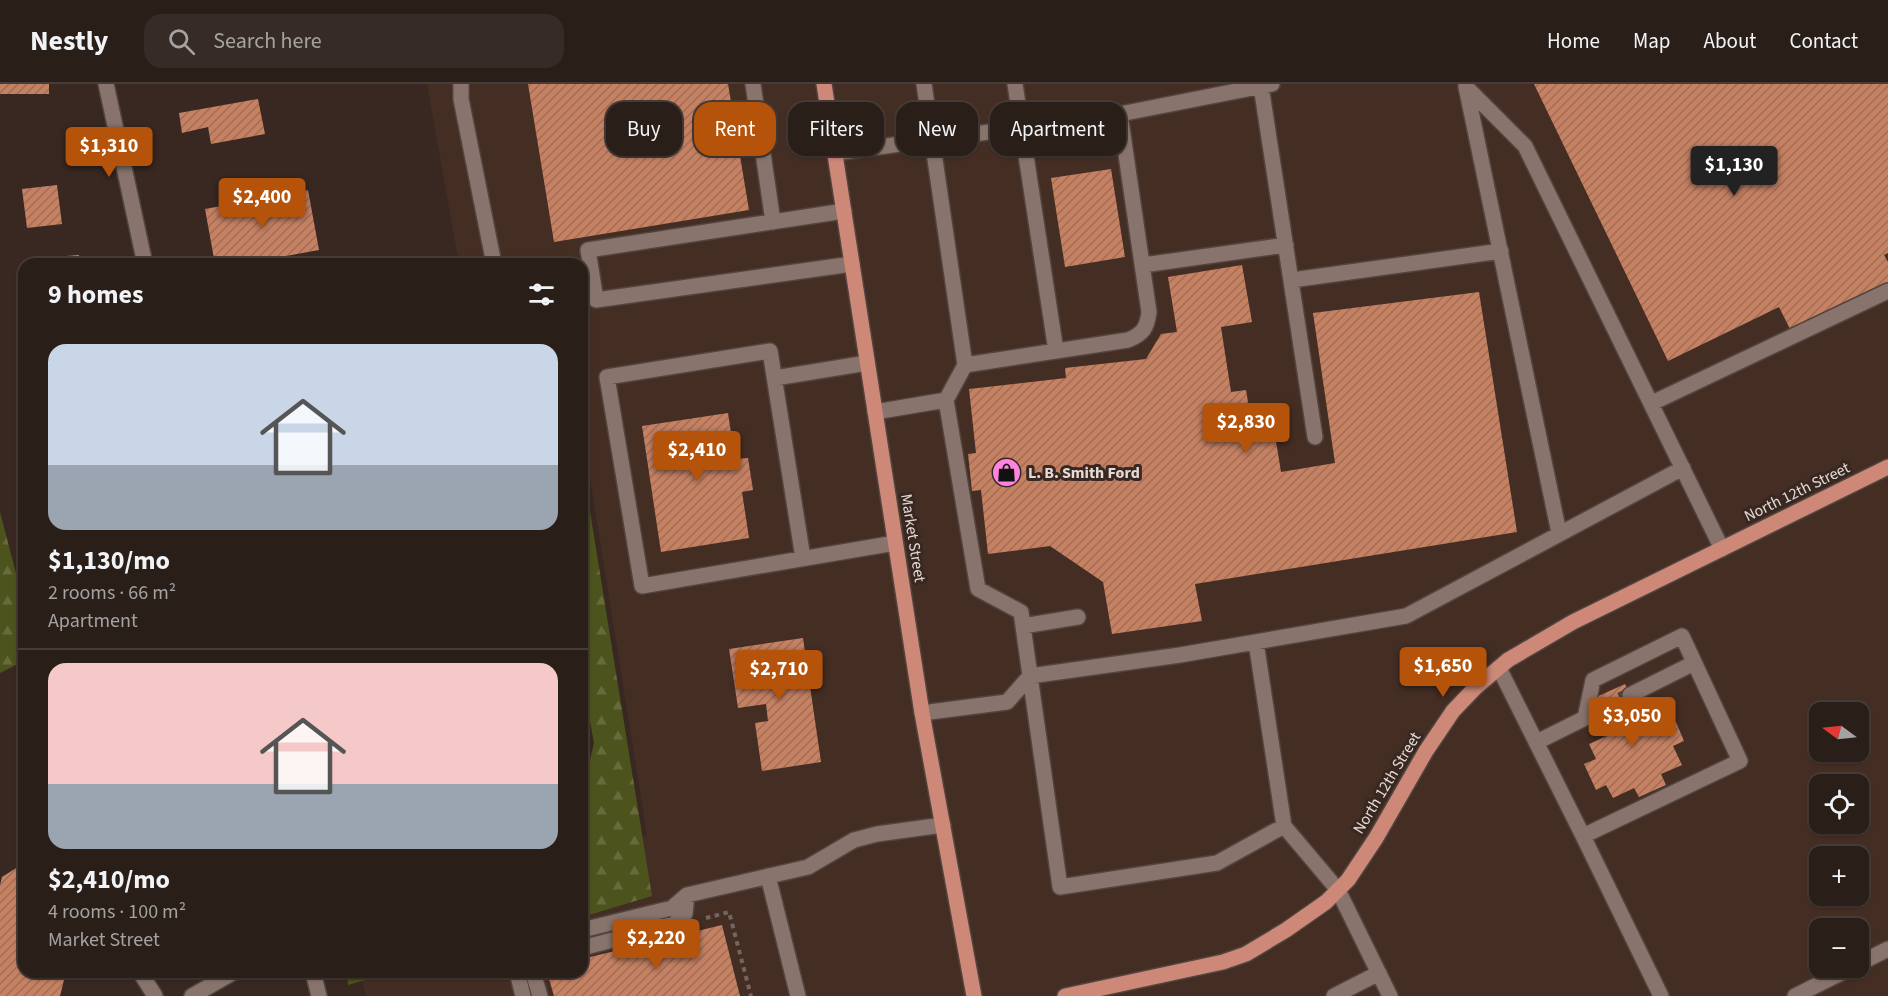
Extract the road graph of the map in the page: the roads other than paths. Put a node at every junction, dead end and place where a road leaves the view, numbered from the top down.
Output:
1 (106, 84) edge
2 (460, 84) edge
3 (753, 84) edge
4 (824, 84) edge
5 (924, 84) edge
6 (1015, 84) edge
7 (1266, 85) edge
8 (1466, 85) edge
9 (827, 102) edge
10 (927, 102) edge
11 (1018, 102) edge
12 (1126, 113) edge
13 (1126, 153) edge
14 (835, 156) edge
15 (934, 156) edge
16 (1026, 156) edge
17 (844, 211) junction
18 (773, 222) junction
19 (1286, 245) junction
20 (1500, 251) junction
21 (144, 258) edge
22 (493, 258) edge
23 (852, 264) junction
24 (1143, 265) junction
25 (1292, 280) junction
26 (1888, 291) edge
27 (589, 301) edge
28 (1056, 351) junction
29 (867, 363) junction
30 (965, 365) junction
31 (775, 378) junction
32 (946, 400) junction
33 (1652, 403) junction
34 (876, 412) junction
35 (1315, 437) dead end
36 (1888, 467) edge
37 (1683, 468) junction
38 (1559, 533) junction
39 (895, 543) junction
40 (1722, 549) junction
41 (803, 558) junction
42 (1078, 617) dead end
43 (1023, 626) junction
44 (1256, 642) junction
45 (1694, 663) junction
46 (1499, 668) junction
47 (1030, 676) junction
48 (1630, 695) tunnel mouth
49 (1600, 710) tunnel mouth
50 (922, 713) junction
51 (1585, 718) junction
52 (1537, 742) junction
53 (943, 825) junction
54 (1284, 826) junction
55 (1583, 836) junction
56 (768, 876) junction
57 (1338, 890) junction
58 (687, 895) junction
59 (588, 929) edge
60 (588, 946) edge
61 (1888, 949) edge
62 (1869, 958) edge
63 (1379, 973) junction
64 (144, 978) edge
65 (224, 978) edge
66 (314, 978) edge
67 (518, 978) edge
68 (535, 978) edge
69 (1831, 978) edge
70 (155, 996) edge
71 (192, 996) edge
72 (319, 996) edge
73 (523, 996) edge
74 (540, 996) edge
75 (798, 996) edge
76 (974, 996) edge
77 (1065, 996) edge
78 (1334, 996) edge
79 (1390, 996) edge
80 (1661, 996) edge
81 (1795, 996) edge

1 - 21 street
2 - 22 street
3 - 18 street
4 - 9 main road, Market Street
5 - 10 street
6 - 11 street
7 - 12 street
7 - 19 street
8 - 20 street
8 - 33 street
13 - 24 street
14 - 17 main road, Market Street
15 - 30 street
16 - 28 street
17 - 18 street
17 - 23 main road, Market Street
18 - 27 street
19 - 24 street
19 - 25 street
20 - 25 street
20 - 38 street
23 - 27 street
23 - 29 main road, Market Street
24 - 28 street
25 - 35 street
26 - 33 street
28 - 30 street
29 - 31 street
29 - 34 main road, Market Street
30 - 32 street
31 - 41 street
31 - 41 street
32 - 34 street
32 - 43 street
33 - 37 street
34 - 39 main road, Market Street
36 - 40 main road, North 12th Street
37 - 38 street
37 - 40 street
38 - 44 street
39 - 41 street
39 - 50 main road, Market Street
40 - 46 main road, North 12th Street
42 - 43 street
43 - 47 street
44 - 47 street
44 - 54 street
45 - 48 street
45 - 51 street
45 - 55 street
46 - 52 street
46 - 57 main road, North 12th Street
47 - 50 street
47 - 54 street
49 - 51 street
50 - 53 main road, Market Street
51 - 52 street
52 - 55 street
53 - 56 street
53 - 76 main road, Market Street
54 - 57 street
55 - 80 street
56 - 58 street
56 - 75 street
57 - 63 street
57 - 77 main road, North 12th Street
58 - 59 street
58 - 60 street
61 - 62 street
63 - 78 street
63 - 79 street
64 - 70 street
65 - 71 street
66 - 72 street
67 - 73 street
68 - 74 street
69 - 81 street

